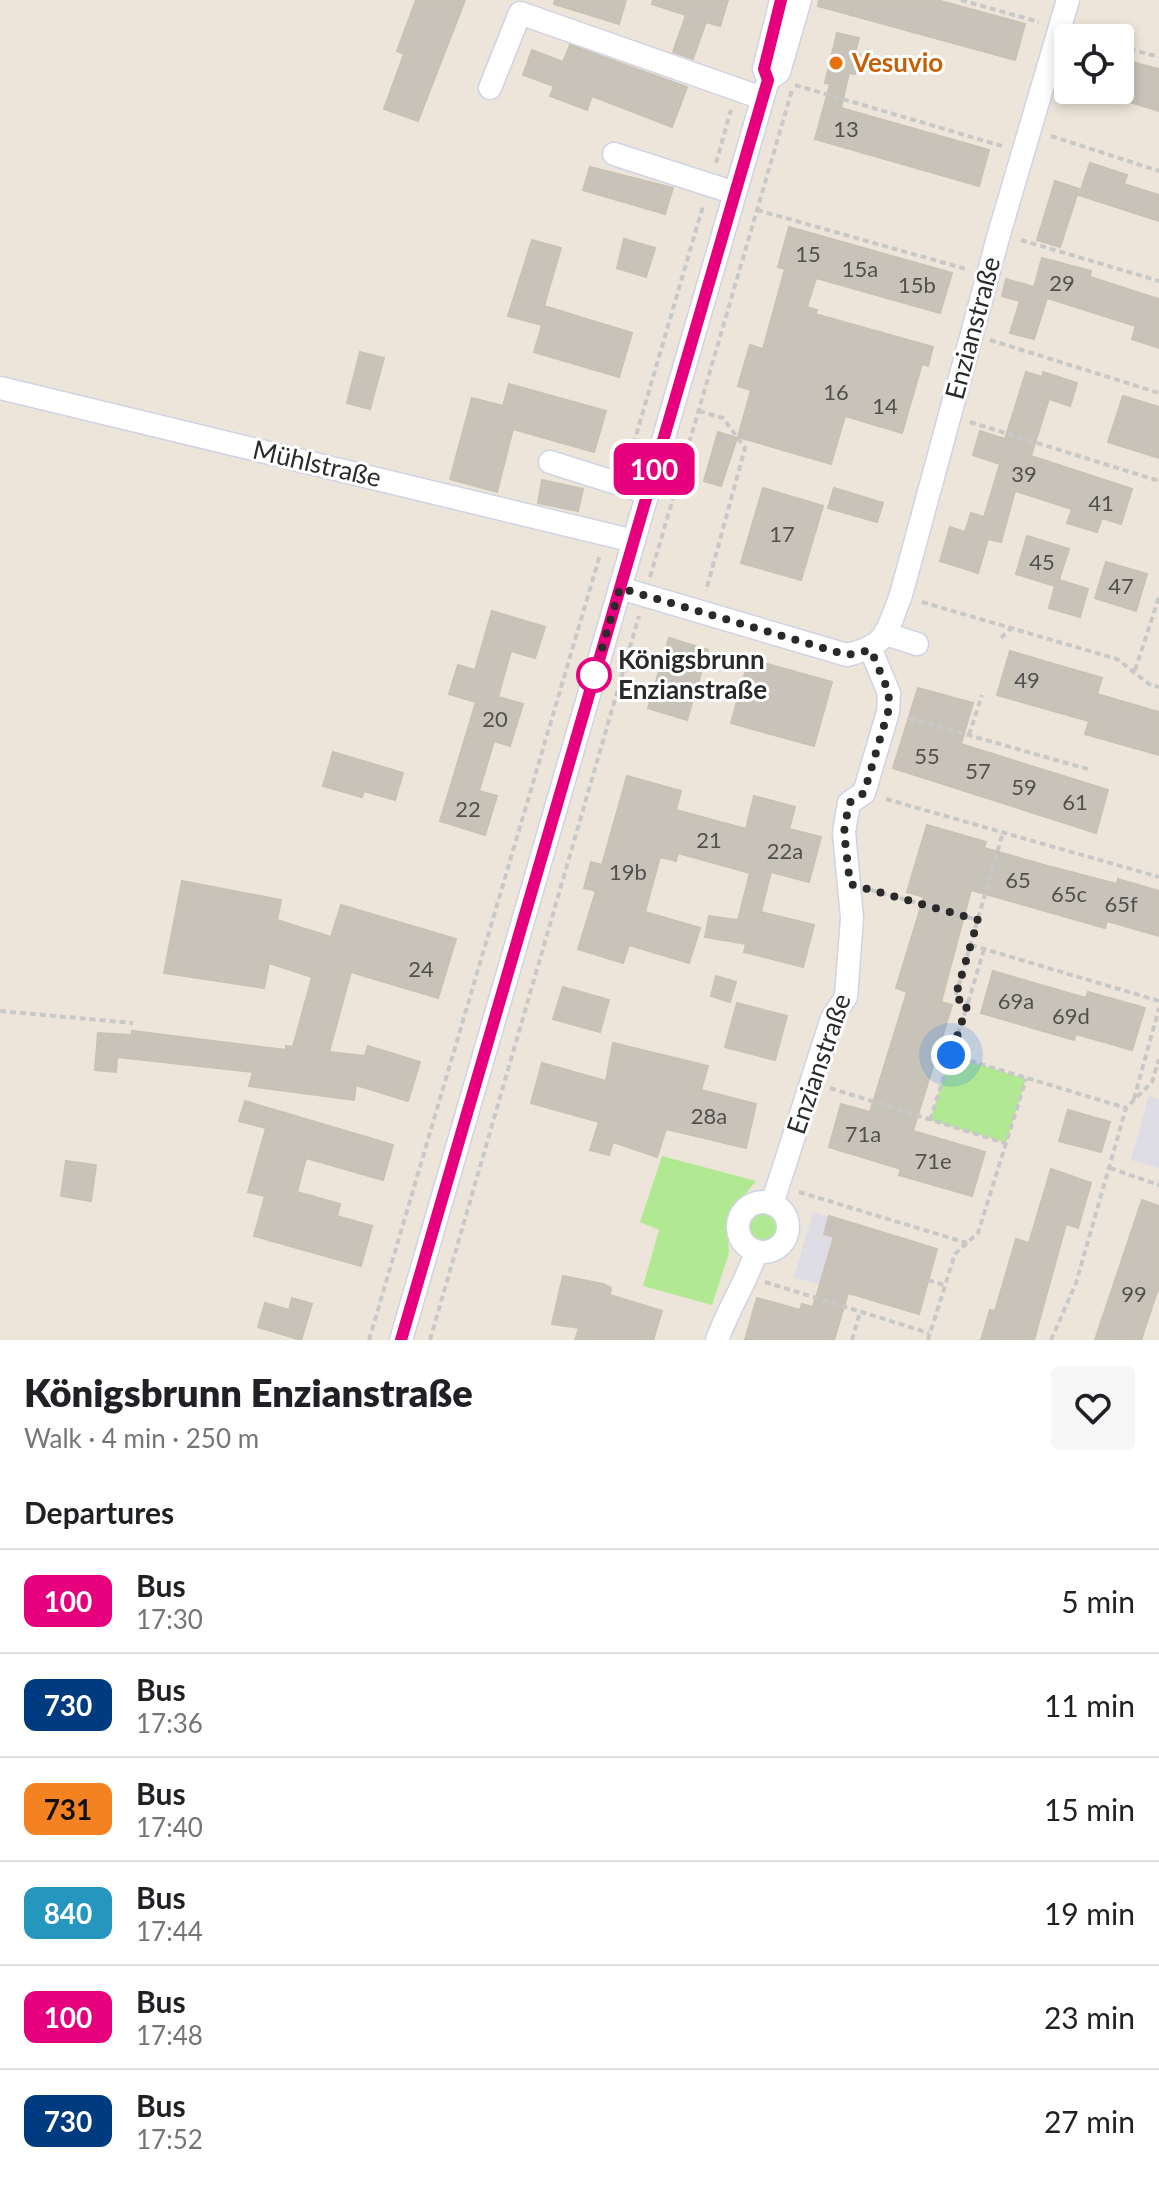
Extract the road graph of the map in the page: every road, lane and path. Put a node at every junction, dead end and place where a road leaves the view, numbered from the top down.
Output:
1 (781, 0) edge
2 (800, 0) edge
3 (961, 0) edge
4 (1068, 0) edge
5 (1061, 24) edge
6 (1054, 26) edge
7 (1054, 48) edge
8 (1134, 50) edge
9 (1159, 57) edge
10 (797, 71) dead end
11 (793, 85) junction
12 (490, 88) dead end
13 (737, 89) junction
14 (765, 89) junction
15 (1030, 129) junction
16 (1023, 153) junction
17 (614, 154) dead end
18 (1159, 171) edge
19 (709, 185) junction
20 (735, 193) junction
21 (757, 210) junction
22 (999, 234) junction
23 (988, 275) junction
24 (1159, 281) edge
25 (973, 334) junction
26 (0, 388) edge
27 (1159, 393) edge
28 (699, 411) junction
29 (949, 416) junction
30 (550, 462) dead end
31 (1159, 481) edge
32 (621, 485) junction
33 (648, 493) junction
34 (606, 533) junction
35 (634, 541) junction
36 (620, 588) junction
37 (644, 595) junction
38 (901, 595) junction
39 (1159, 597) edge
40 (700, 613) junction
41 (1012, 628) junction
42 (1001, 638) dead end
43 (878, 642) junction
44 (917, 644) dead end
45 (1135, 670) junction
46 (1159, 687) edge
47 (982, 695) dead end
48 (888, 712) junction
49 (969, 735) junction
50 (1091, 770) dead end
51 (864, 793) junction
52 (1003, 832) junction
53 (1159, 877) edge
54 (850, 884) junction
55 (978, 920) junction
56 (971, 945) junction
57 (984, 949) junction
58 (1159, 1001) edge
59 (968, 1003) junction
60 (1159, 1008) edge
61 (0, 1011) edge
62 (133, 1023) dead end
63 (951, 1055) junction
64 (1159, 1059) edge
65 (1026, 1079) junction
66 (813, 1082) junction
67 (1152, 1082) junction
68 (1159, 1084) edge
69 (1133, 1102) junction
70 (1126, 1108) junction
71 (930, 1120) junction
72 (1006, 1143) junction
73 (1110, 1168) junction
74 (1159, 1185) edge
75 (775, 1195) junction
76 (967, 1243) junction
77 (756, 1252) junction
78 (748, 1277) junction
79 (928, 1280) dead end
80 (944, 1285) junction
81 (860, 1312) junction
82 (930, 1333) junction
83 (369, 1340) edge
84 (401, 1340) edge
85 (430, 1340) edge
86 (717, 1340) edge
87 (852, 1340) edge
88 (928, 1340) edge
89 (1051, 1340) edge

1 - 14 street
2 - 14 street
3 - 6 path
4 - 5 street, Enzianstraße
7 - 15 street, Enzianstraße
8 - 9 path
10 - 11 path
11 - 16 path
11 - 21 path
12 - 13 street
13 - 14 street
13 - 19 path
14 - 20 street
15 - 16 street, Enzianstraße
15 - 18 path
16 - 22 street, Enzianstraße
17 - 19 street
19 - 20 street
19 - 32 path
20 - 33 street
21 - 23 path
21 - 28 path
22 - 23 street, Enzianstraße
22 - 24 path
23 - 25 street, Enzianstraße
25 - 27 path
25 - 29 street, Enzianstraße
26 - 34 street, Mühlstraße
28 - 37 path
28 - 40 path
29 - 31 path
29 - 38 street, Enzianstraße
30 - 32 street
32 - 33 street
33 - 35 street
34 - 35 street, Mühlstraße
34 - 83 path
35 - 36 street
36 - 37 street
36 - 84 street
37 - 40 street
37 - 85 path
38 - 41 path
38 - 43 street, Enzianstraße
39 - 45 path
40 - 43 street
41 - 42 path
41 - 45 path
43 - 44 street
43 - 48 street, Enzianstraße
45 - 46 path
47 - 49 path
48 - 49 path
48 - 51 street, Enzianstraße
49 - 50 path
51 - 52 path
51 - 54 street, Enzianstraße
52 - 53 path
52 - 55 path
54 - 55 path
54 - 66 street, Enzianstraße
55 - 56 path
56 - 57 path
56 - 59 path
57 - 58 path
57 - 59 path
59 - 63 path
60 - 69 path
61 - 62 path
63 - 65 path
63 - 71 path
64 - 67 path
65 - 70 path
65 - 72 path
66 - 71 path
66 - 75 street, Enzianstraße
67 - 68 path
67 - 69 path
69 - 70 path
70 - 73 path
71 - 72 path
72 - 76 path
73 - 74 path
73 - 89 path
75 - 76 path
75 - 77 street
75 - 77 street
76 - 80 path
77 - 78 street
78 - 81 path
78 - 86 street
79 - 80 path
80 - 82 path
81 - 82 path
81 - 87 path
82 - 88 path

